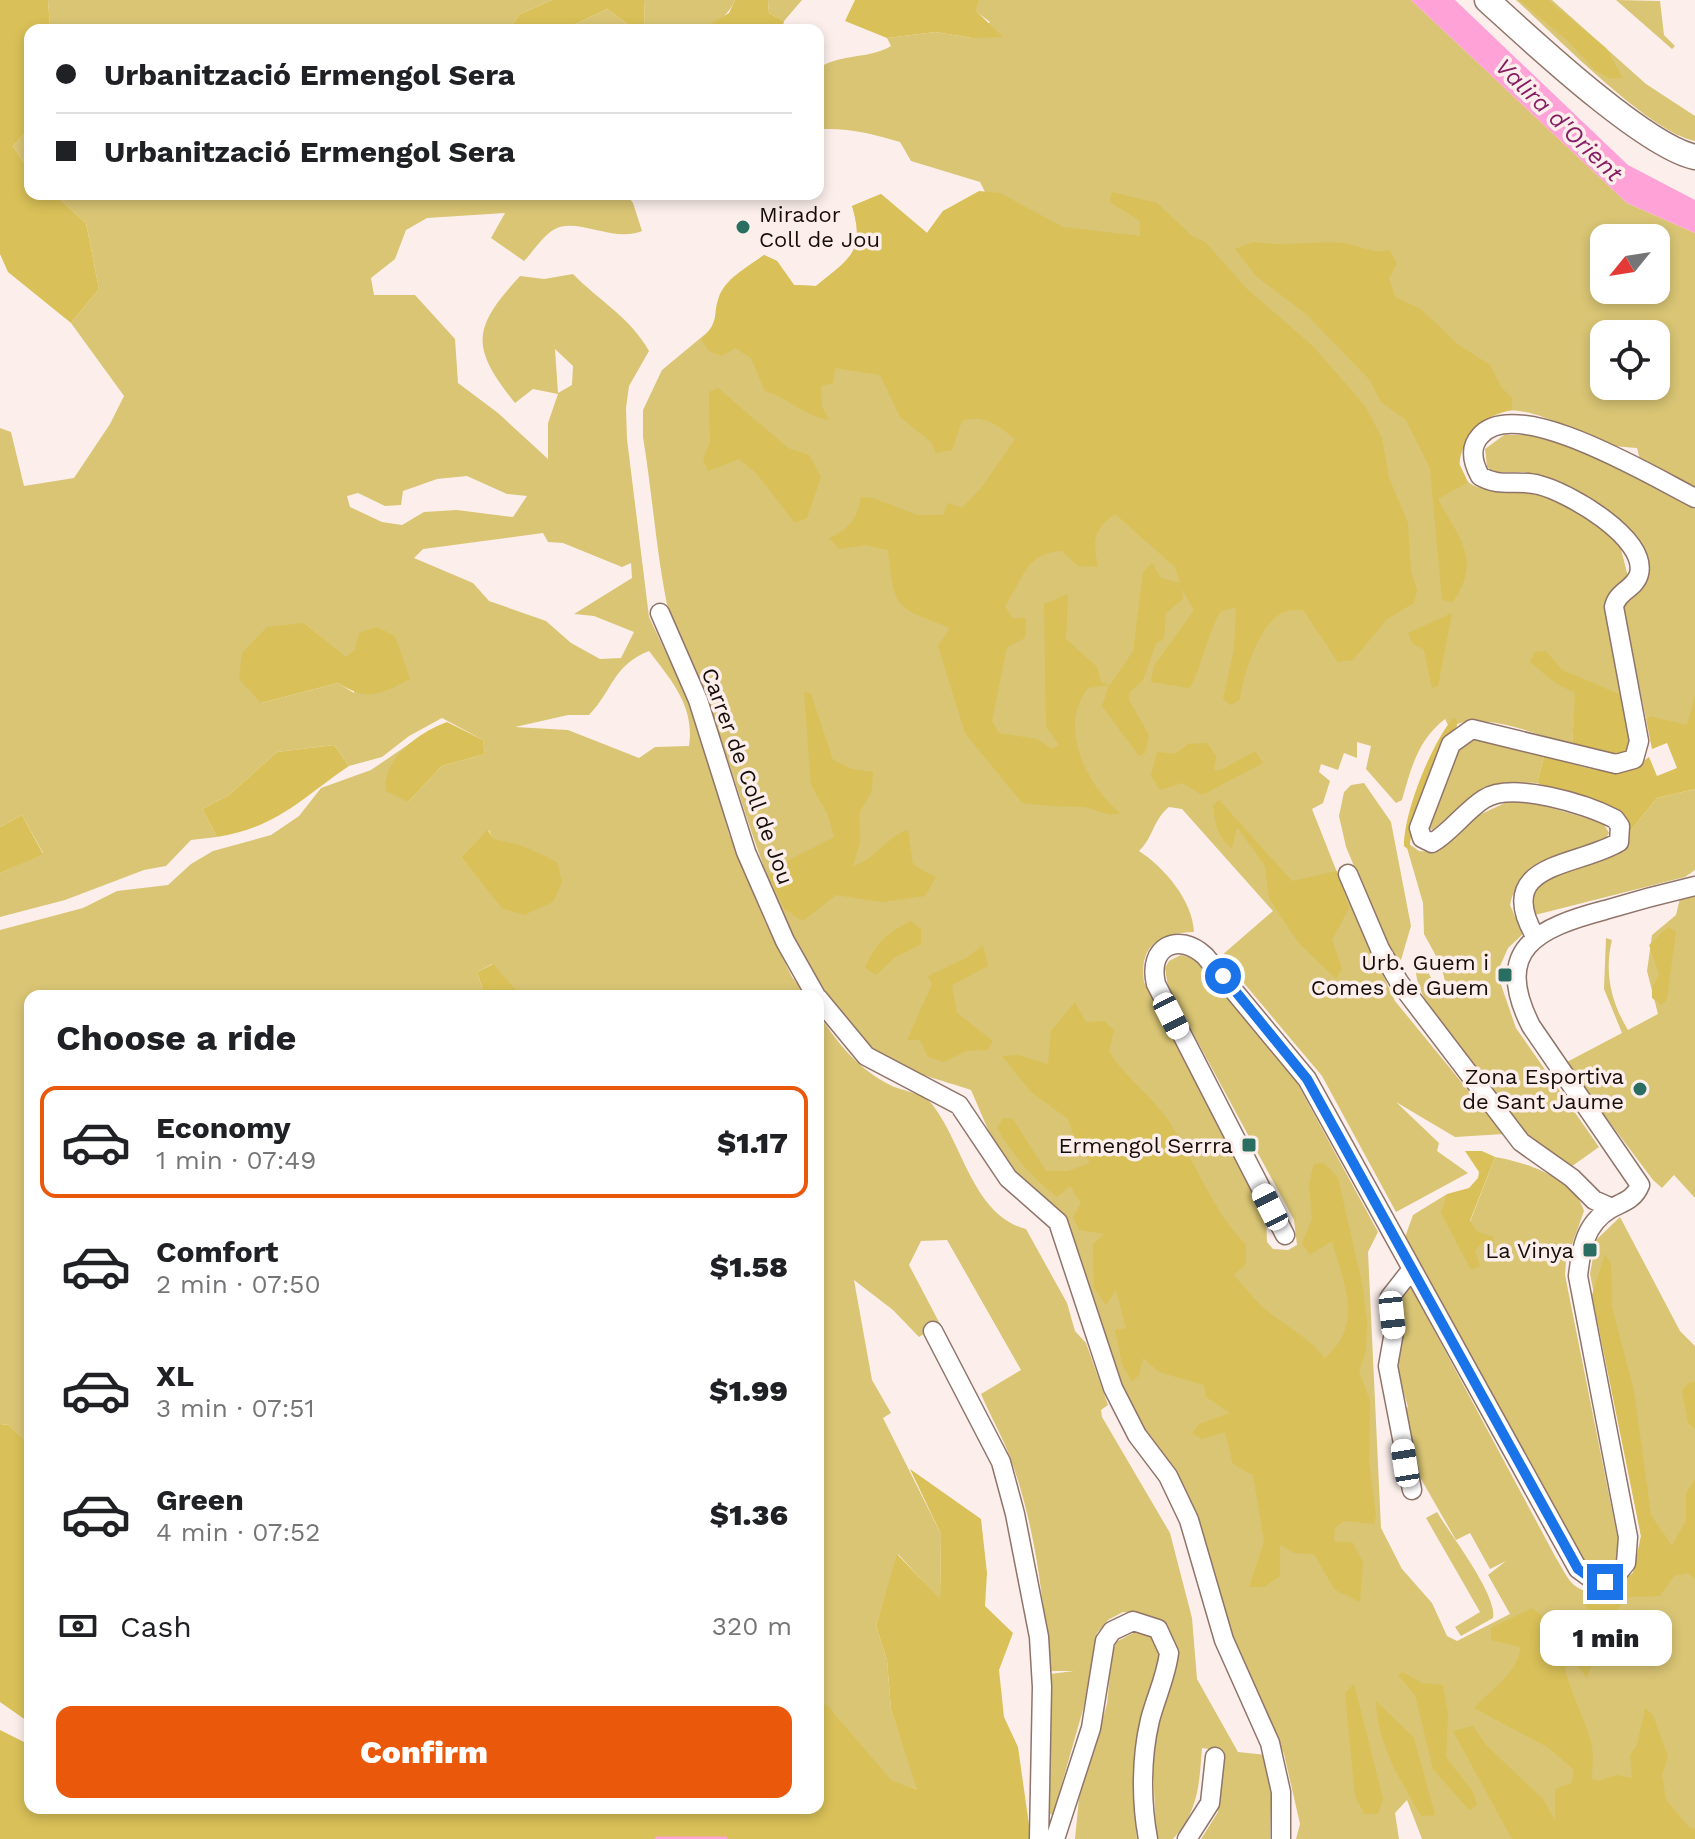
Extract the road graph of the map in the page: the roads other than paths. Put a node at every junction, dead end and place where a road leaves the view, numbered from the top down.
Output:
1 (1487, 0) edge
2 (1695, 157) edge
3 (1695, 498) edge
4 (660, 613) dead end
5 (1348, 874) dead end
6 (1695, 886) edge
7 (1535, 936) junction
8 (813, 990) edge
9 (824, 1006) edge
10 (1612, 1208) junction
11 (1285, 1235) dead end
12 (1412, 1269) junction
13 (933, 1331) dead end
14 (1412, 1490) dead end
15 (1215, 1757) dead end
16 (1058, 1835) edge
17 (1039, 1839) edge
18 (1148, 1839) edge
19 (1187, 1839) edge
20 (1281, 1839) edge

1 - 2 main road
3 - 7 street
4 - 8 street, Carrer de Coll de Jou
5 - 10 street
6 - 7 street
7 - 10 street
9 - 20 street, Carrer de Coll de Jou
10 - 12 street
11 - 12 street
12 - 14 street
13 - 17 street
15 - 19 street
16 - 18 street

